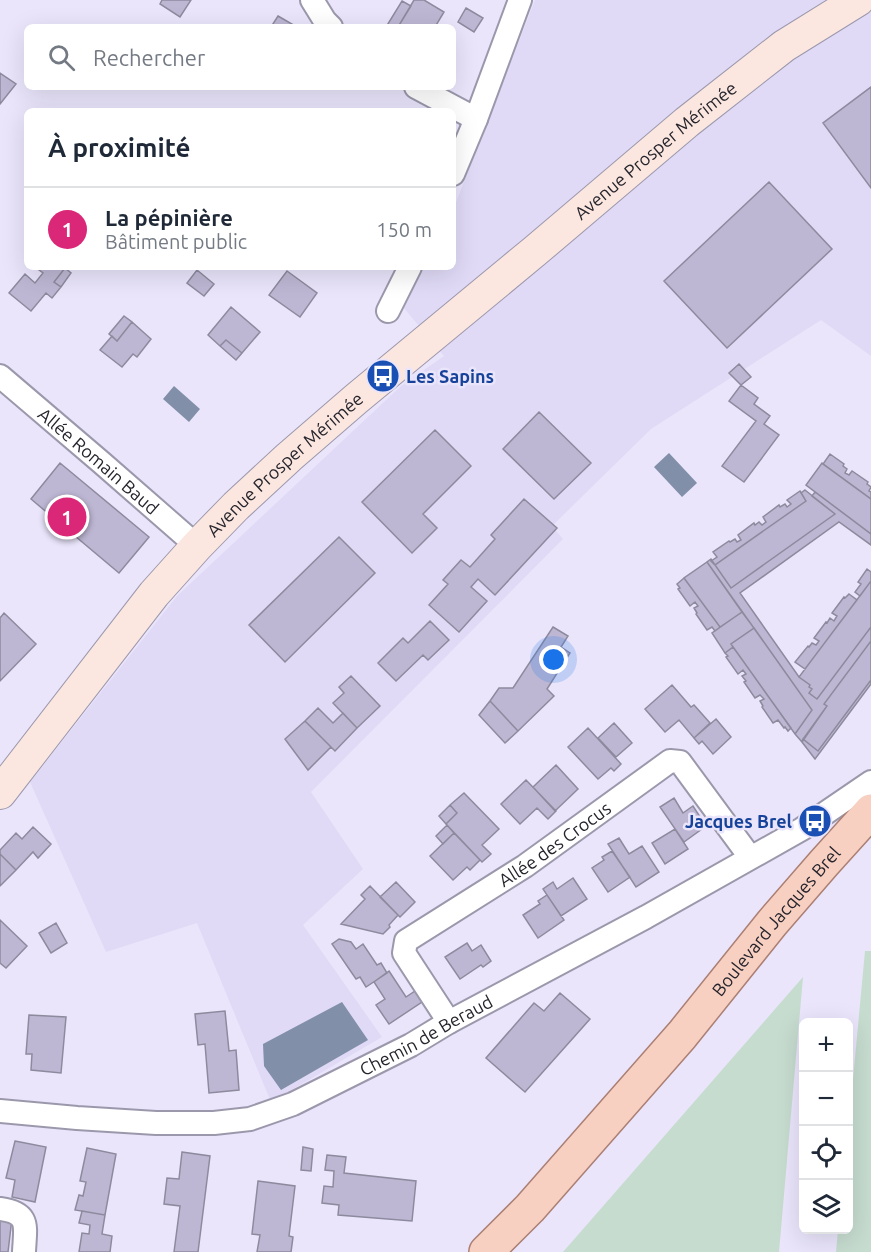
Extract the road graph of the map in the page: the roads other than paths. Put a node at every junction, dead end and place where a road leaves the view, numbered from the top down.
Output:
1 (312, 0) edge
2 (520, 0) edge
3 (836, 0) edge
4 (858, 0) edge
5 (328, 24) edge
6 (784, 46) junction
7 (422, 90) edge
8 (455, 108) edge
9 (456, 108) edge
10 (476, 119) junction
11 (456, 167) edge
12 (408, 270) edge
13 (388, 311) dead end
14 (0, 376) edge
15 (197, 546) junction
16 (871, 782) edge
17 (0, 793) edge
18 (871, 811) edge
19 (815, 821) junction
20 (871, 834) edge
21 (750, 857) junction
22 (824, 863) junction
23 (449, 1022) junction
24 (682, 1035) junction
25 (0, 1111) edge
26 (530, 1208) junction
27 (0, 1209) edge
28 (24, 1252) edge
29 (486, 1252) edge
30 (496, 1252) edge

1 - 5 street
2 - 10 street
3 - 6 main road, Avenue Prosper Mérimée
4 - 6 main road, Avenue Prosper Mérimée
6 - 15 main road, Avenue Prosper Mérimée
7 - 8 street
9 - 10 street
10 - 11 street
12 - 13 street
14 - 15 street, Allée Romain Baud
15 - 17 main road, Avenue Prosper Mérimée
16 - 19 street, Chemin de Beraud
18 - 22 main road, Boulevard Jacques Brel
19 - 21 street, Chemin de Beraud
19 - 22 street
20 - 24 main road, Boulevard Jacques Brel
21 - 23 street, Chemin de Beraud
21 - 23 street, Allée des Crocus
22 - 24 main road, Boulevard Jacques Brel
23 - 25 street, Chemin de Beraud
24 - 26 main road, Boulevard Jacques Brel
26 - 29 main road, Boulevard Jacques Brel
26 - 30 main road, Boulevard Jacques Brel
27 - 28 street

